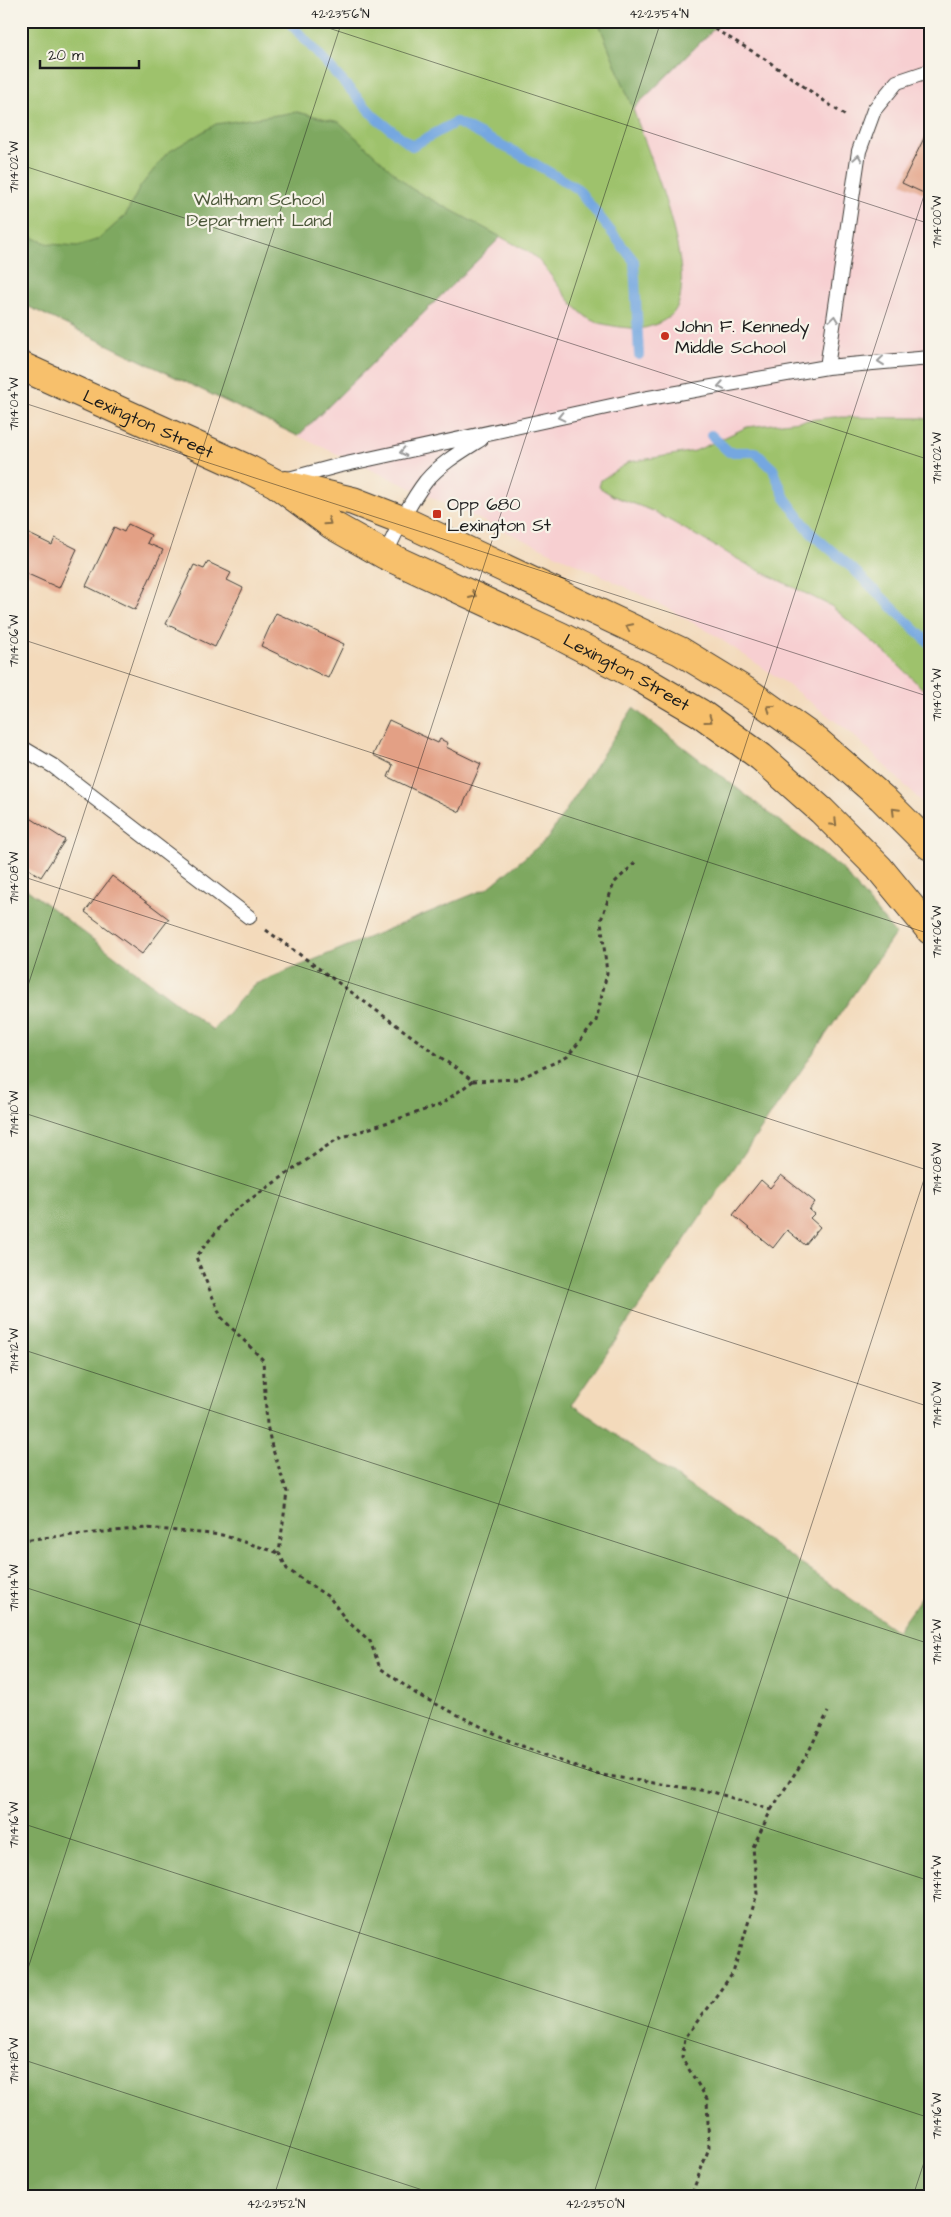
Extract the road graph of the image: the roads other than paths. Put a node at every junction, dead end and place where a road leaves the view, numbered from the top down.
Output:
1 (930, 71) edge
2 (930, 358) edge
3 (21, 366) edge
4 (827, 367) junction
5 (490, 433) junction
6 (275, 482) junction
7 (402, 520) junction
8 (385, 555) junction
9 (21, 747) edge
10 (930, 846) edge
11 (249, 917) road end
12 (930, 930) edge

4 -> 1 lane
2 -> 4 lane
3 - 6 main road, Lexington Street
4 -> 5 lane
5 -> 6 lane
5 - 7 lane
6 - 7 main road, Lexington Street
6 -> 8 main road, Lexington Street
7 - 8 lane
10 -> 7 main road, Lexington Street
8 -> 12 main road, Lexington Street
9 - 11 lane

